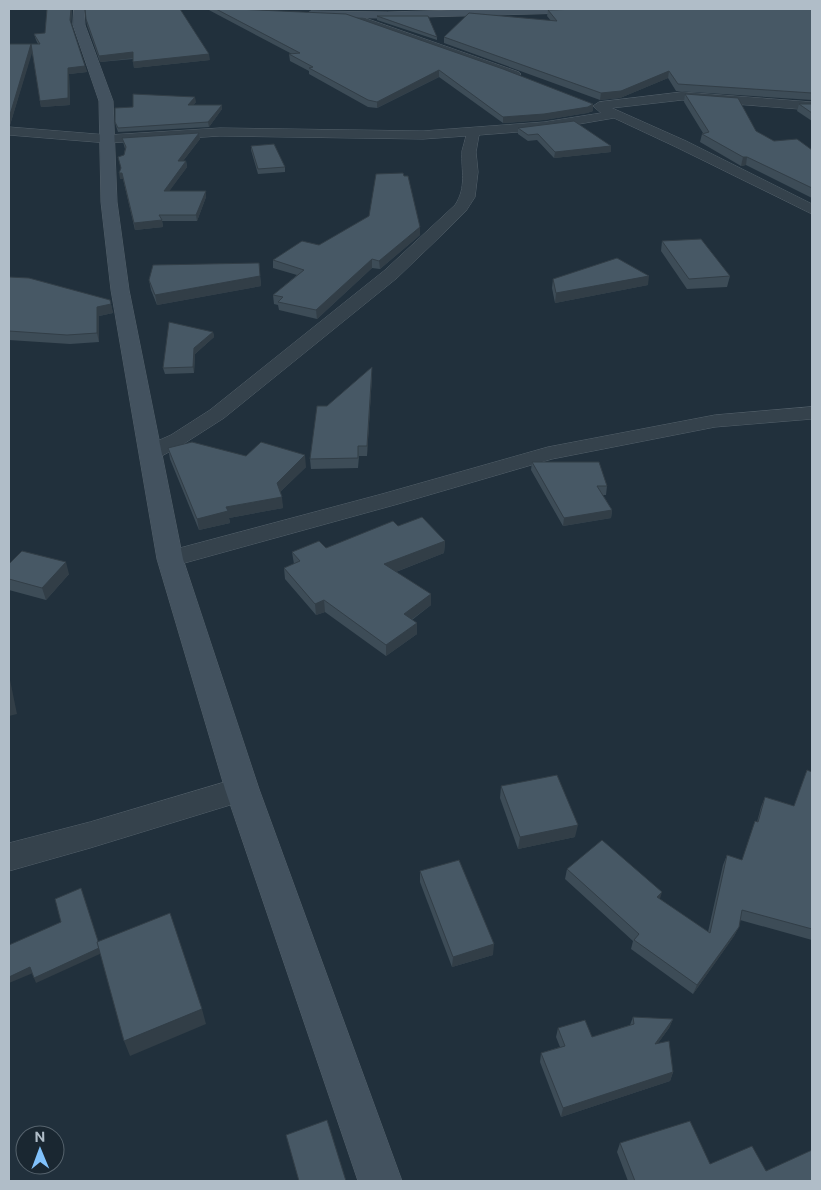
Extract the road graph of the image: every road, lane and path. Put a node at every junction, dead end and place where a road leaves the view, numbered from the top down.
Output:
1 (80, 9) edge
2 (602, 9) edge
3 (297, 14) edge
4 (348, 15) junction
5 (529, 79) edge
6 (812, 106) edge
7 (617, 114) junction
8 (9, 130) edge
9 (473, 133) junction
10 (108, 139) junction
11 (812, 210) edge
12 (812, 413) edge
13 (152, 452) junction
14 (170, 559) junction
15 (242, 789) junction
16 (9, 857) edge
17 (380, 1181) edge

1 - 10 main road
2 - 4 main road
3 - 4 main road
4 - 5 street
6 - 7 street
7 - 9 street
7 - 11 street
8 - 10 street
9 - 10 street
9 - 13 street
10 - 13 main road
12 - 14 street
13 - 14 main road
14 - 15 main road
15 - 16 street
15 - 17 main road

